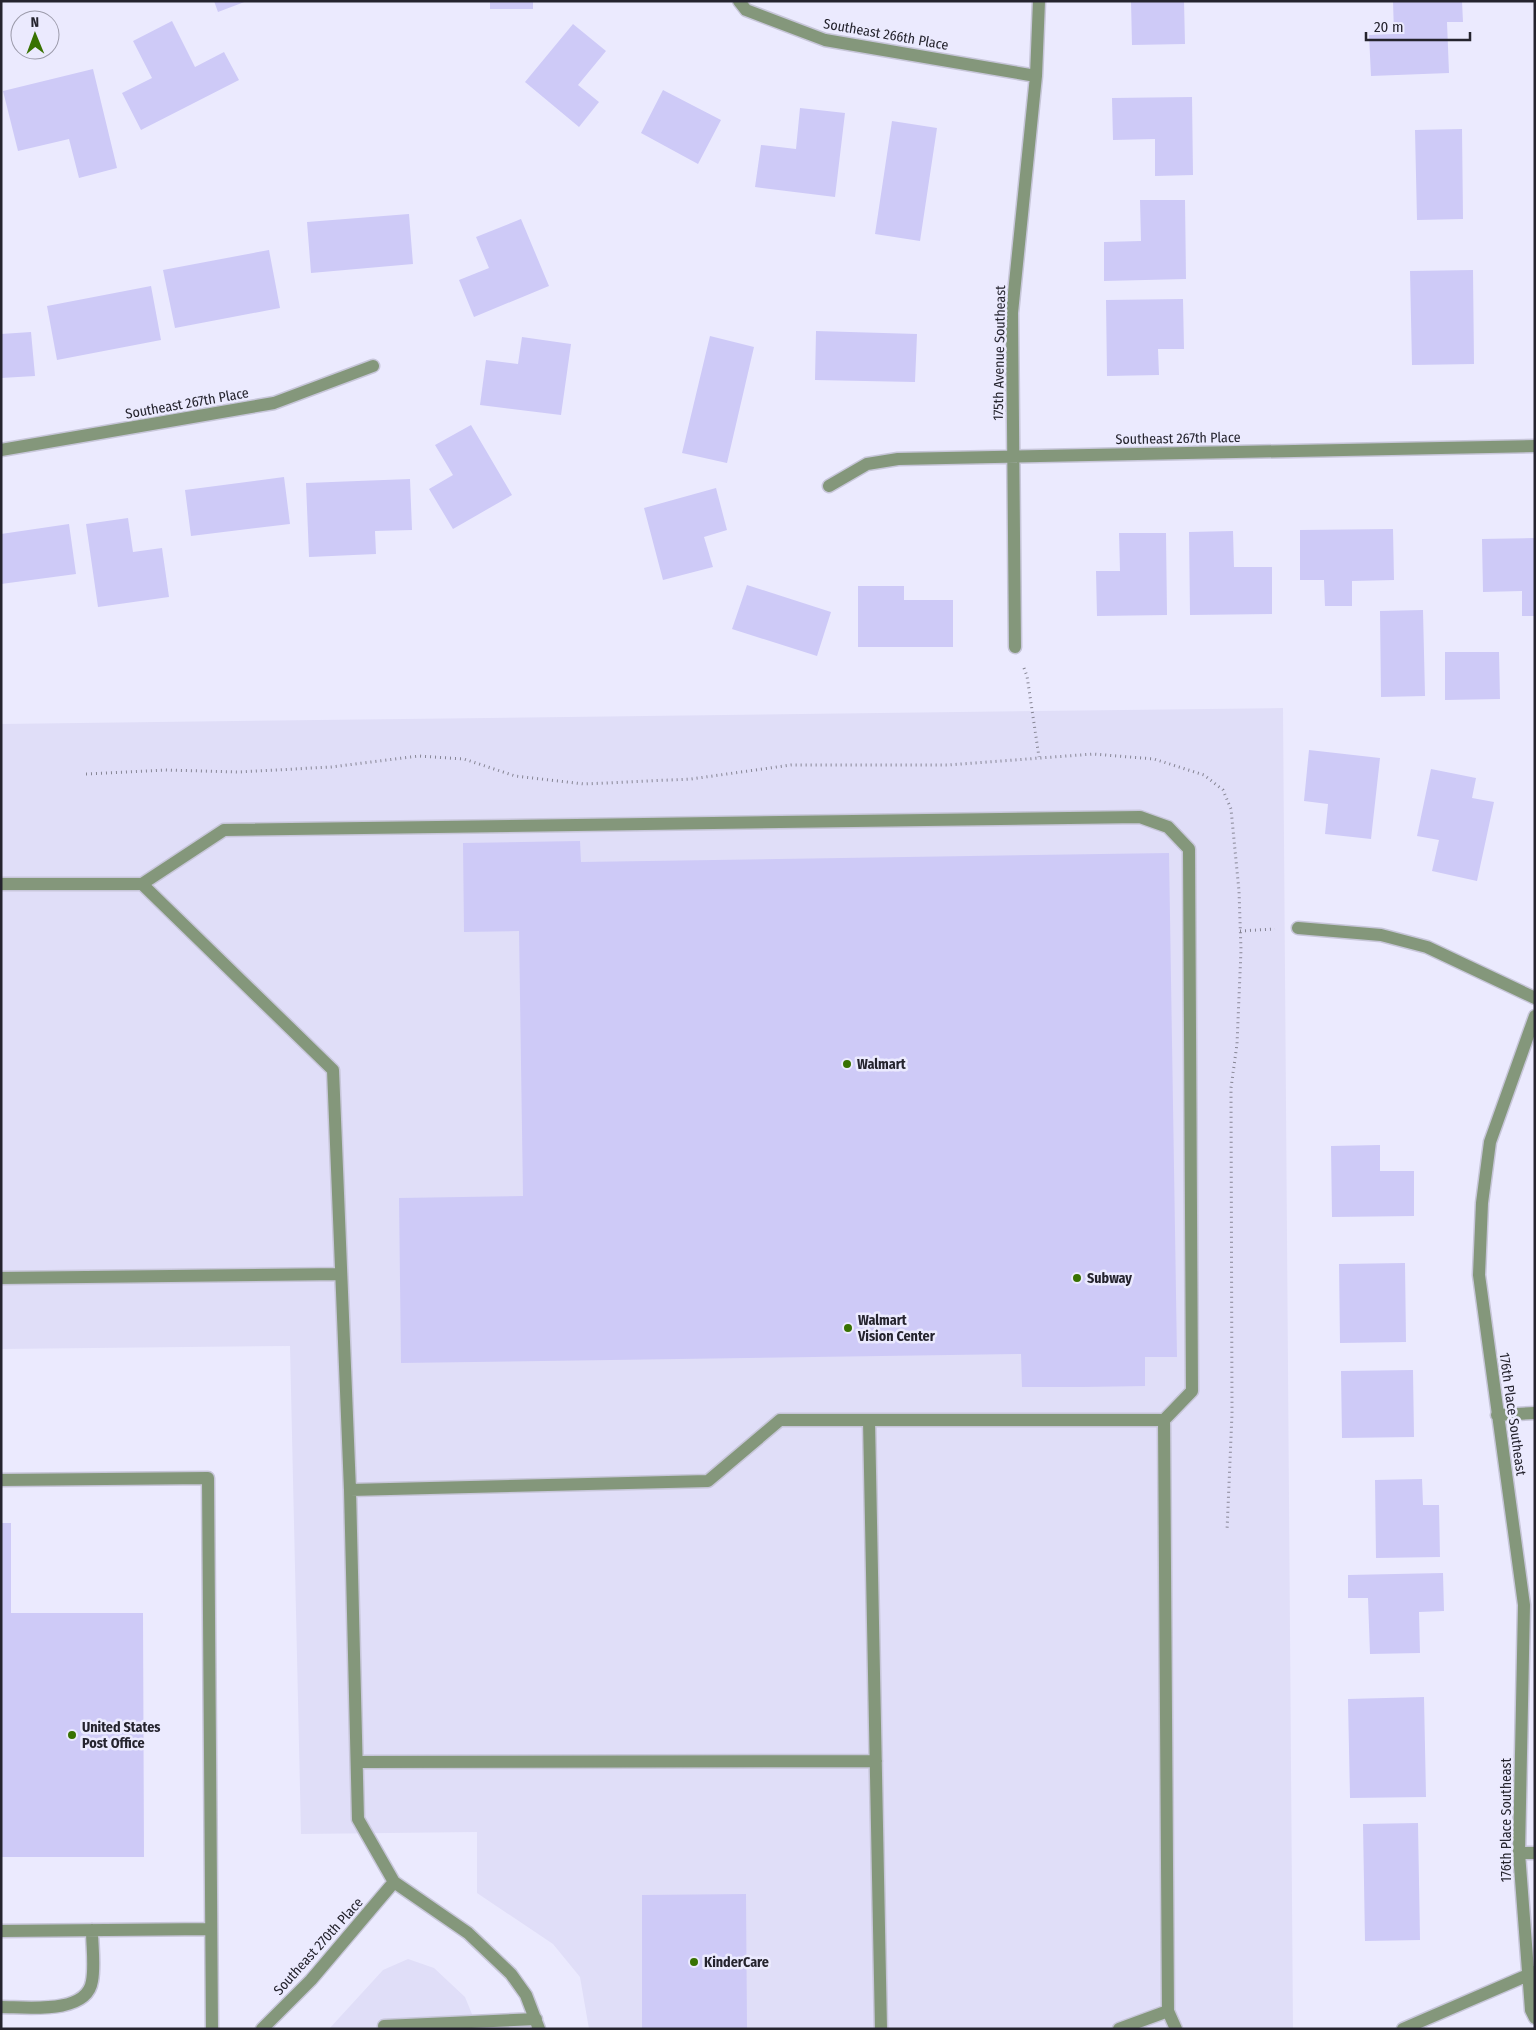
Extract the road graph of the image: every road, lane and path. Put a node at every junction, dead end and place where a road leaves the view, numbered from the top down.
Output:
1 (738, 1) edge
2 (1039, 1) edge
3 (1036, 76) junction
4 (374, 366) dead end
5 (1535, 446) edge
6 (1, 450) edge
7 (1012, 456) junction
8 (829, 486) dead end
9 (1015, 647) joint
10 (86, 774) dead end
11 (1, 884) edge
12 (142, 884) junction
13 (1298, 928) joint
14 (1240, 931) dead end
15 (1535, 998) edge
16 (1535, 1016) edge
17 (341, 1274) junction
18 (1, 1278) edge
19 (1535, 1413) edge
20 (1498, 1415) junction
21 (869, 1420) junction
22 (1164, 1420) junction
23 (1, 1480) edge
24 (350, 1490) junction
25 (876, 1761) junction
26 (357, 1762) junction
27 (1535, 1852) edge
28 (1519, 1853) junction
29 (394, 1882) junction
30 (211, 1929) junction
31 (1, 1930) edge
32 (92, 1930) junction
33 (1532, 1973) edge
34 (1, 2007) edge
35 (1168, 2011) junction
36 (1535, 2018) edge
37 (537, 2024) edge
38 (384, 2026) dead end
39 (212, 2029) edge
40 (262, 2029) edge
41 (881, 2029) edge
42 (1119, 2029) edge
43 (1176, 2029) edge
44 (1402, 2029) edge

1 - 3 street, Southeast 266th Place
2 - 3 street, 175th Avenue Southeast
3 - 7 street, 175th Avenue Southeast
4 - 6 street, Southeast 267th Place
5 - 7 street, Southeast 267th Place
7 - 8 street, Southeast 267th Place
7 - 9 street, 175th Avenue Southeast
9 - 10 path
11 - 12 street
12 - 17 street
12 - 22 street
13 - 14 path
13 - 15 street
16 - 20 street, 176th Place Southeast
17 - 18 street
17 - 24 street
19 - 20 street
20 - 28 street, 176th Place Southeast
21 - 22 street
21 - 24 street
21 - 25 street
22 - 35 street
23 - 30 street
24 - 26 street
25 - 26 street
25 - 41 street
26 - 29 street
27 - 28 street
28 - 33 street, 176th Place Southeast
29 - 37 street
29 - 40 street, Southeast 270th Place
30 - 32 street
30 - 39 street
31 - 32 street
32 - 34 street
33 - 36 street, 176th Place Southeast
33 - 44 street
35 - 42 street
35 - 43 street
37 - 38 street

